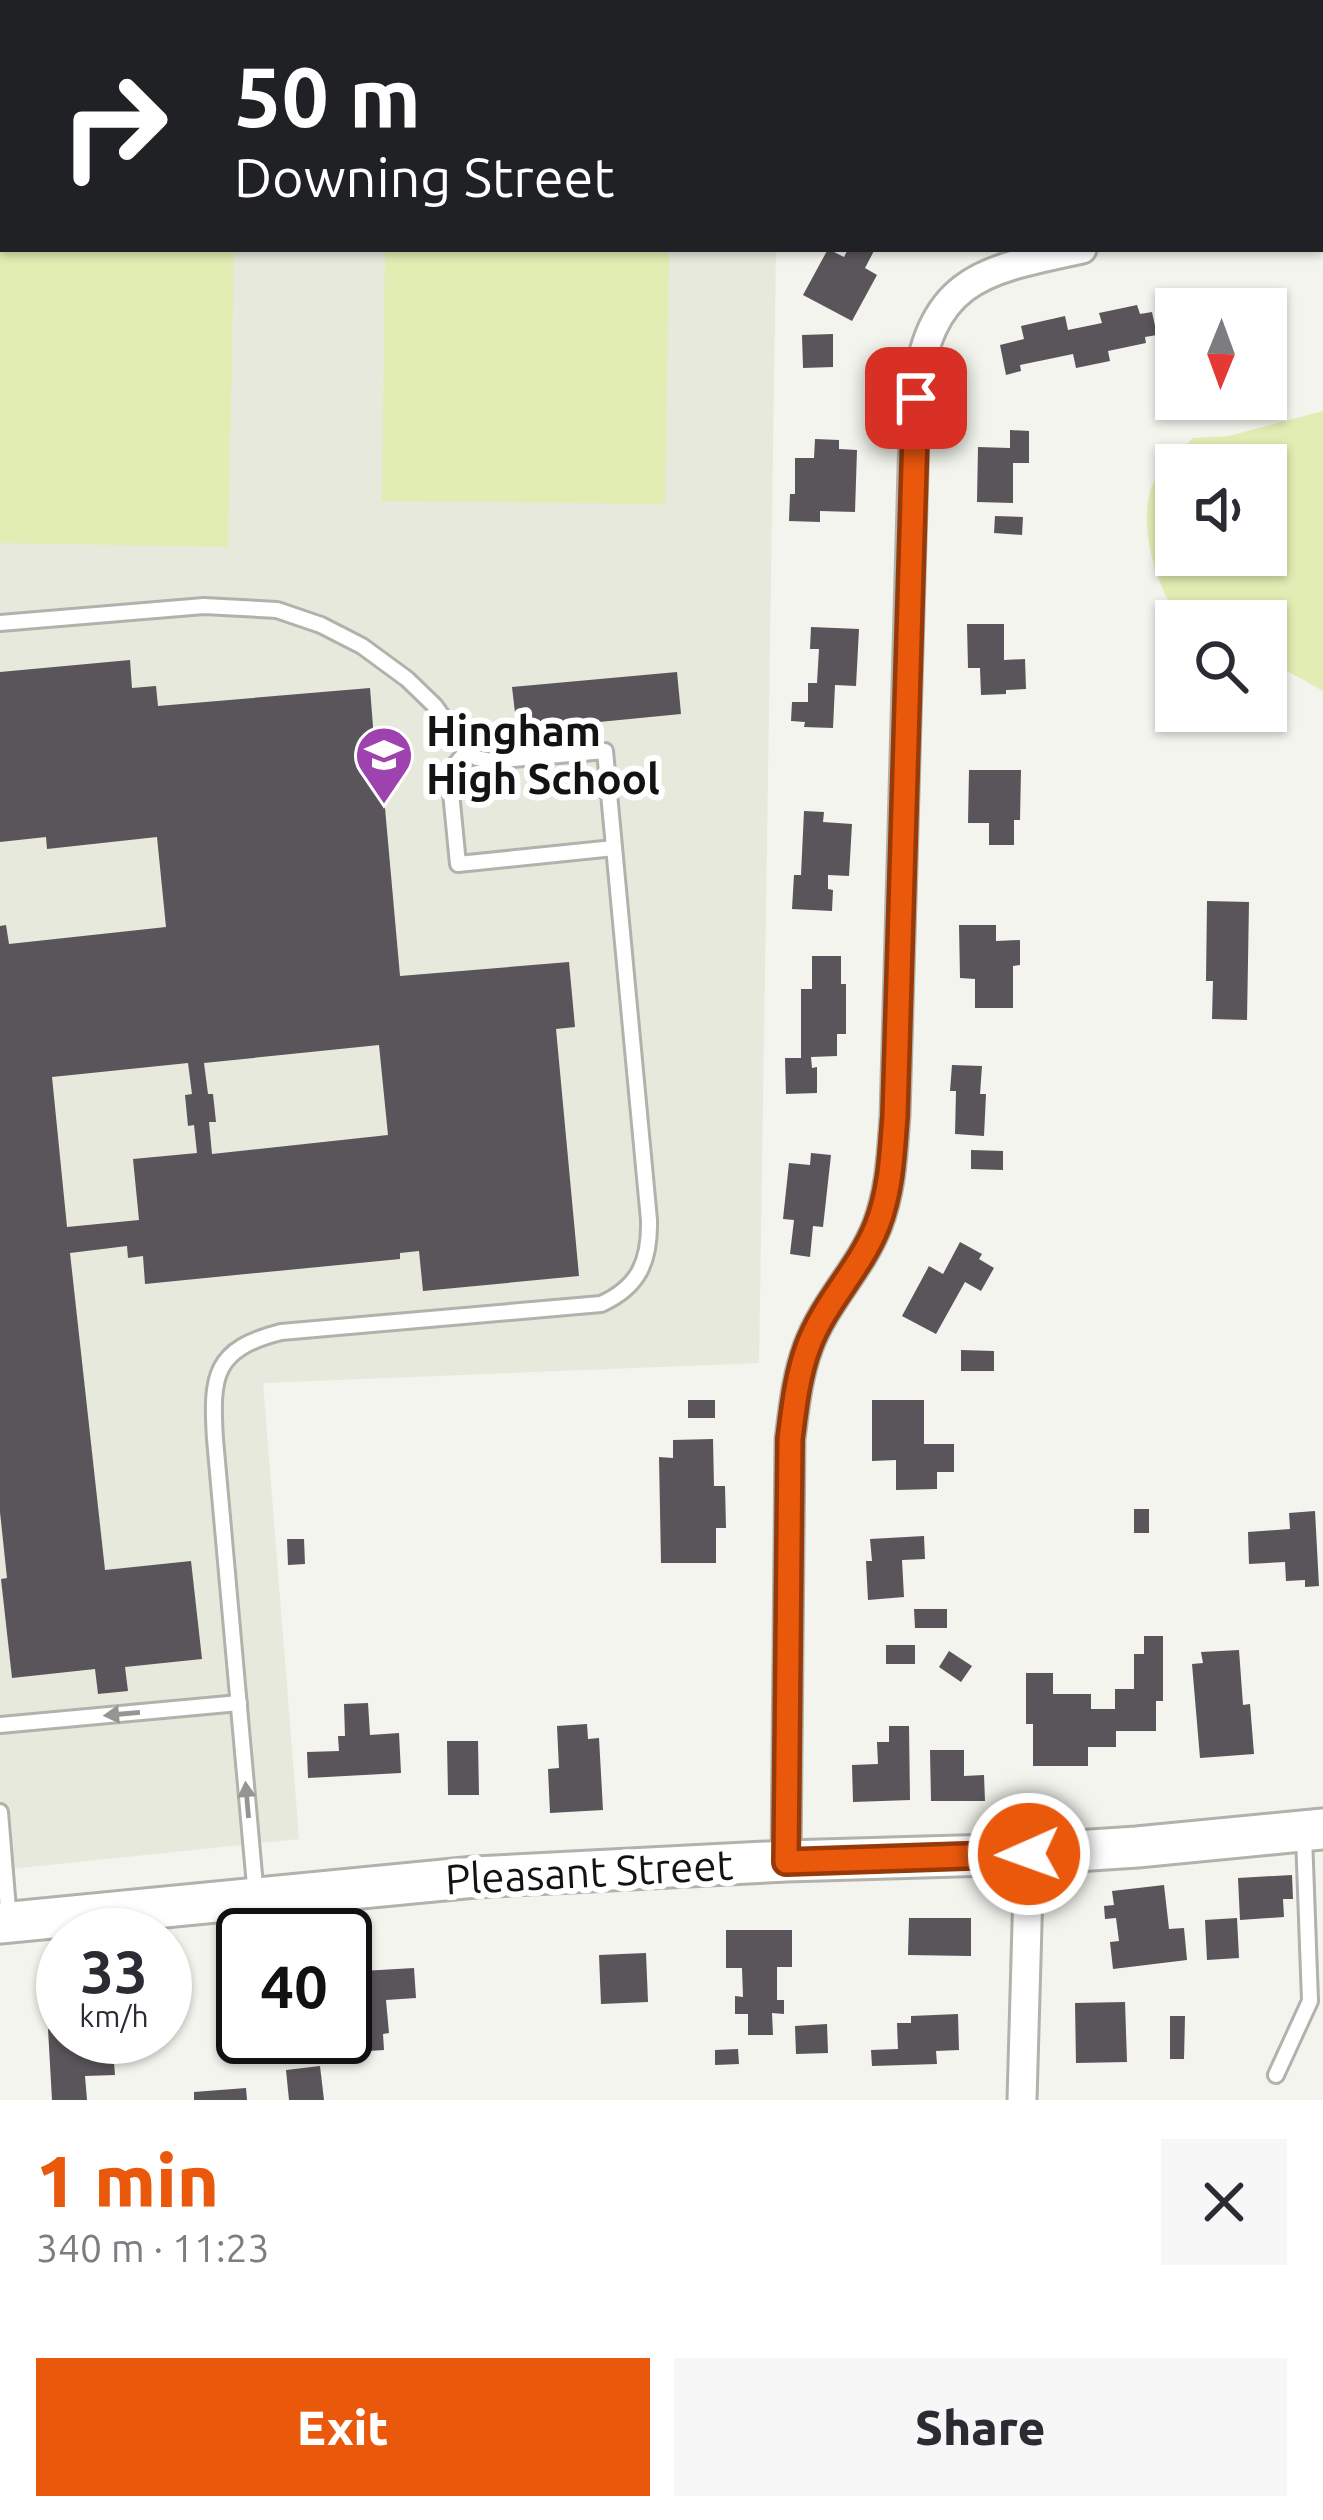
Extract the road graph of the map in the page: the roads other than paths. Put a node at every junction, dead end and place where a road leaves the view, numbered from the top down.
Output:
1 (1069, 252) edge
2 (0, 623) edge
3 (466, 751) junction
4 (614, 848) junction
5 (239, 1703) junction
6 (0, 1725) edge
7 (0, 1812) edge
8 (1314, 1830) edge
9 (1029, 1854) junction
10 (786, 1862) junction
11 (256, 1897) junction
12 (4, 1923) edge
13 (1276, 2074) dead end
14 (1022, 2100) edge

1 - 10 street
2 - 3 lane
3 - 4 lane
3 - 4 lane
4 - 5 lane
5 -> 6 lane
11 -> 5 lane
7 - 12 lane
8 - 9 street, Pleasant Street
8 - 13 lane
9 - 10 street, Pleasant Street
9 - 14 street
10 - 11 street, Pleasant Street
11 - 12 street, Pleasant Street

